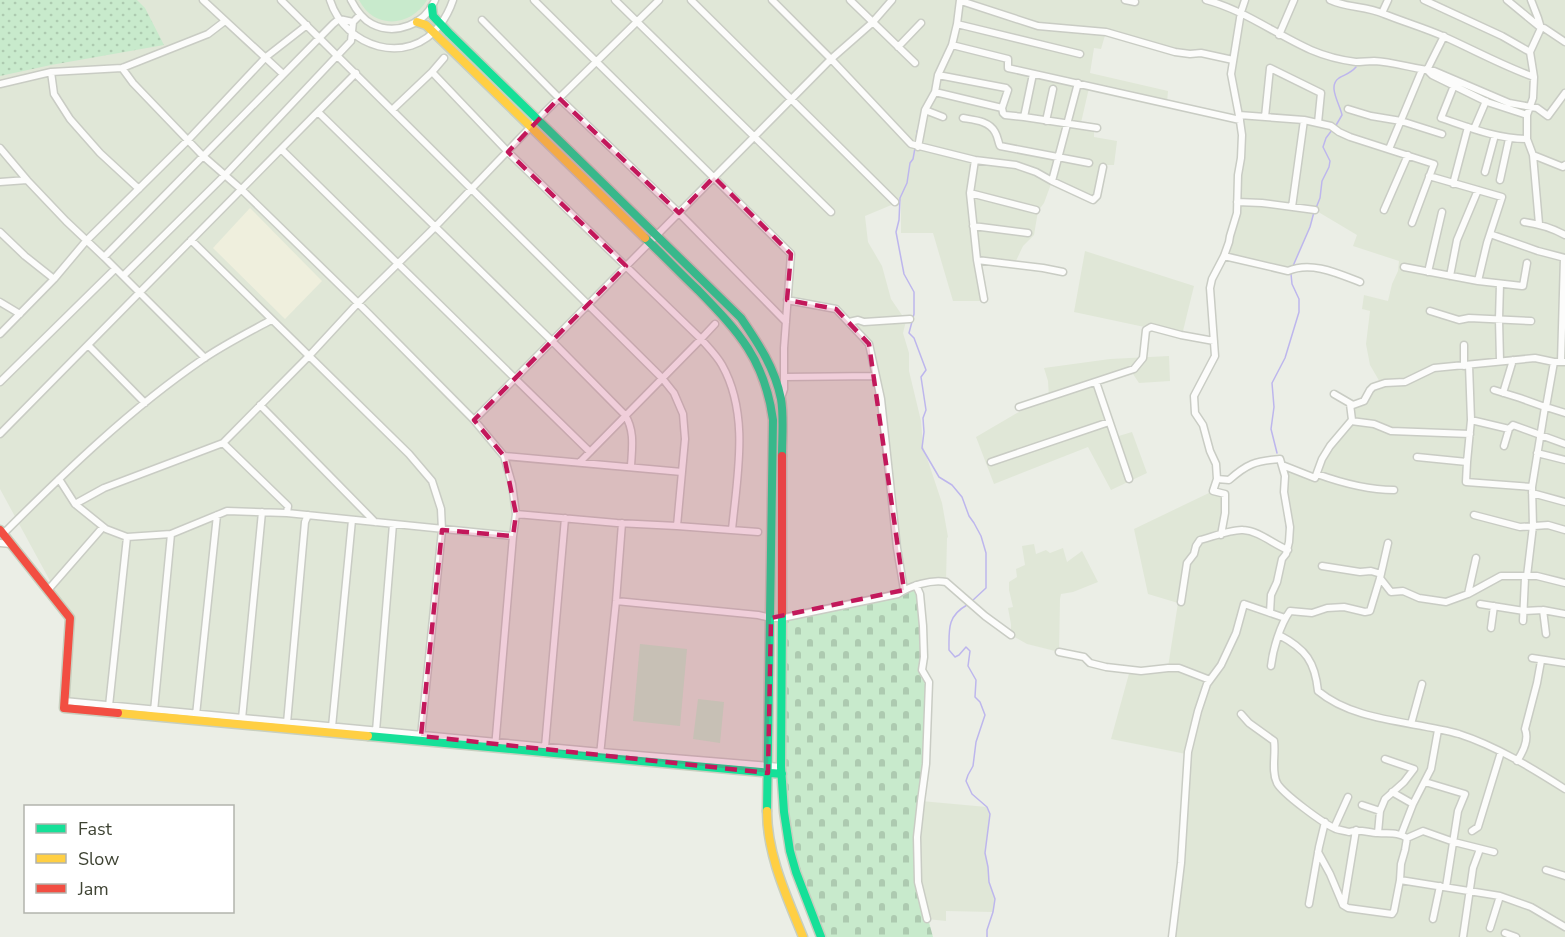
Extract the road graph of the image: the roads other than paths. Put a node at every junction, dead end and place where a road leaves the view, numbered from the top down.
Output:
1 (203, 0) edge
2 (281, 0) edge
3 (330, 0) edge
4 (351, 0) edge
5 (453, 0) edge
6 (535, 0) edge
7 (615, 0) edge
8 (659, 0) edge
9 (691, 0) edge
10 (772, 0) edge
11 (850, 0) edge
12 (892, 0) edge
13 (960, 0) edge
14 (1125, 0) edge
15 (1206, 0) edge
16 (1245, 0) edge
17 (1294, 0) edge
18 (1330, 0) edge
19 (1388, 0) edge
20 (1424, 0) edge
21 (1507, 0) edge
22 (1531, 0) edge
23 (1135, 2) dead end
24 (433, 3) edge
25 (1351, 3) edge
26 (1241, 12) junction
27 (1382, 13) junction
28 (360, 15) junction
29 (339, 19) junction
30 (482, 20) dead end
31 (225, 21) junction
32 (353, 22) junction
33 (417, 22) junction
34 (637, 22) junction
35 (872, 23) junction
36 (921, 23) dead end
37 (441, 24) junction
38 (957, 24) junction
39 (307, 25) junction
40 (1540, 28) junction
41 (433, 32) junction
42 (351, 33) junction
43 (1279, 35) junction
44 (1444, 36) junction
45 (320, 37) junction
46 (1565, 42) edge
47 (951, 45) junction
48 (898, 47) junction
49 (1530, 52) junction
50 (1080, 54) dead end
51 (338, 56) junction
52 (266, 57) junction
53 (444, 58) dead end
54 (831, 59) junction
55 (1233, 60) junction
56 (597, 61) junction
57 (915, 63) dead end
58 (122, 68) junction
59 (1425, 70) junction
60 (51, 72) junction
61 (432, 72) junction
62 (283, 74) junction
63 (356, 74) junction
64 (1033, 74) junction
65 (938, 75) junction
66 (1534, 77) junction
67 (1078, 83) junction
68 (1455, 83) junction
69 (0, 84) edge
70 (1053, 89) dead end
71 (935, 92) junction
72 (1565, 93) edge
73 (560, 98) junction
74 (791, 99) junction
75 (1487, 100) junction
76 (1529, 107) junction
77 (1002, 108) junction
78 (392, 110) junction
79 (925, 110) junction
80 (1348, 110) dead end
81 (318, 112) junction
82 (1527, 115) junction
83 (942, 117) dead end
84 (1024, 117) junction
85 (1239, 117) junction
86 (1265, 117) junction
87 (963, 118) dead end
88 (538, 120) junction
89 (1304, 120) junction
90 (1046, 121) junction
91 (1401, 121) junction
92 (1318, 123) junction
93 (1066, 124) junction
94 (531, 128) junction
95 (1097, 128) dead end
96 (1471, 128) junction
97 (1442, 134) dead end
98 (1495, 135) junction
99 (754, 137) junction
100 (1509, 139) junction
101 (1527, 139) junction
102 (188, 140) junction
103 (918, 147) junction
104 (0, 148) edge
105 (281, 149) junction
106 (1389, 149) junction
107 (508, 152) junction
108 (1408, 155) junction
109 (1533, 155) junction
110 (203, 156) junction
111 (1058, 157) junction
112 (975, 160) junction
113 (1089, 163) dead end
114 (1565, 165) edge
115 (1103, 167) dead end
116 (1485, 172) dead end
117 (225, 175) junction
118 (1430, 176) junction
119 (714, 177) junction
120 (27, 180) junction
121 (1500, 180) dead end
122 (1052, 181) junction
123 (0, 182) edge
124 (1453, 184) junction
125 (139, 189) junction
126 (242, 190) junction
127 (471, 190) junction
128 (1478, 190) junction
129 (970, 193) junction
130 (895, 202) dead end
131 (1237, 202) junction
132 (1292, 207) junction
133 (1036, 210) dead end
134 (1315, 210) dead end
135 (1384, 210) dead end
136 (831, 212) dead end
137 (1442, 212) dead end
138 (679, 213) junction
139 (1524, 222) dead end
140 (1412, 223) dead end
141 (1539, 224) junction
142 (973, 226) junction
143 (435, 227) junction
144 (0, 232) edge
145 (1028, 233) dead end
146 (1490, 234) junction
147 (657, 235) junction
148 (1565, 235) edge
149 (191, 240) junction
150 (87, 241) junction
151 (650, 242) junction
152 (104, 256) junction
153 (1224, 256) junction
154 (1564, 258) edge
155 (977, 260) junction
156 (1527, 263) dead end
157 (398, 264) junction
158 (626, 266) junction
159 (1404, 267) dead end
160 (115, 269) junction
161 (1063, 272) dead end
162 (1428, 272) junction
163 (123, 276) junction
164 (1450, 276) junction
165 (54, 279) junction
166 (1478, 281) junction
167 (1359, 282) dead end
168 (1500, 284) junction
169 (140, 293) junction
170 (984, 299) dead end
171 (787, 300) junction
172 (0, 302) edge
173 (358, 303) junction
174 (588, 304) junction
175 (1430, 311) dead end
176 (20, 314) junction
177 (910, 319) dead end
178 (1499, 319) junction
179 (271, 320) junction
180 (1531, 321) dead end
181 (786, 322) junction
182 (849, 322) junction
183 (715, 324) dead end
184 (0, 334) edge
185 (701, 339) junction
186 (1214, 340) junction
187 (552, 341) junction
188 (88, 345) junction
189 (1464, 345) dead end
190 (309, 356) junction
191 (205, 358) junction
192 (1513, 360) junction
193 (1500, 361) junction
194 (1560, 362) edge
195 (1466, 365) junction
196 (876, 376) junction
197 (516, 377) junction
198 (784, 377) junction
199 (662, 378) junction
200 (0, 382) edge
201 (1096, 382) junction
202 (1494, 390) dead end
203 (1503, 393) junction
204 (1334, 394) dead end
205 (781, 400) junction
206 (145, 403) junction
207 (1350, 404) junction
208 (260, 405) junction
209 (1546, 407) junction
210 (1019, 408) dead end
211 (1565, 413) edge
212 (625, 416) junction
213 (474, 420) junction
214 (1471, 420) junction
215 (1351, 421) junction
216 (1109, 422) junction
217 (1509, 429) junction
218 (0, 434) edge
219 (1470, 434) junction
220 (1540, 436) junction
221 (223, 443) junction
222 (1565, 444) edge
223 (1504, 446) dead end
224 (590, 452) junction
225 (1537, 453) junction
226 (504, 456) junction
227 (1417, 457) dead end
228 (1565, 460) edge
229 (580, 462) junction
230 (991, 462) dead end
231 (1467, 462) junction
232 (1282, 465) junction
233 (631, 466) junction
234 (682, 472) junction
235 (1317, 474) junction
236 (59, 479) junction
237 (1129, 479) dead end
238 (1217, 479) junction
239 (1394, 490) dead end
240 (1532, 490) junction
241 (1565, 501) edge
242 (75, 504) junction
243 (262, 512) junction
244 (287, 513) junction
245 (516, 514) junction
246 (217, 515) junction
247 (308, 515) junction
248 (1474, 515) dead end
249 (565, 518) junction
250 (352, 520) junction
251 (376, 523) junction
252 (622, 523) junction
253 (393, 524) junction
254 (677, 526) junction
255 (1533, 526) junction
256 (104, 527) junction
257 (442, 530) junction
258 (732, 530) junction
259 (1565, 530) edge
260 (2, 532) edge
261 (758, 532) dead end
262 (171, 534) junction
263 (1221, 535) junction
264 (513, 536) junction
265 (128, 537) junction
266 (0, 543) edge
267 (1388, 543) dead end
268 (11, 544) junction
269 (1288, 550) junction
270 (1476, 558) dead end
271 (1322, 566) dead end
272 (1381, 576) junction
273 (1527, 576) junction
274 (1565, 583) edge
275 (916, 585) junction
276 (48, 590) junction
277 (904, 590) junction
278 (1468, 594) junction
279 (616, 601) junction
280 (1181, 603) dead end
281 (1480, 604) dead end
282 (1494, 606) junction
283 (1543, 610) junction
284 (1524, 611) junction
285 (1270, 613) junction
286 (1565, 614) edge
287 (771, 618) junction
288 (782, 618) junction
289 (1285, 618) junction
290 (1523, 621) dead end
291 (1491, 628) dead end
292 (1546, 634) dead end
293 (1011, 635) dead end
294 (1279, 635) junction
295 (1059, 652) dead end
296 (1532, 658) dead end
297 (1541, 661) junction
298 (1565, 663) edge
299 (1271, 666) dead end
300 (1210, 680) junction
301 (1422, 684) dead end
302 (64, 704) junction
303 (109, 706) junction
304 (154, 711) junction
305 (1241, 714) dead end
306 (196, 715) junction
307 (242, 719) junction
308 (287, 723) junction
309 (1411, 724) junction
310 (332, 727) junction
311 (1438, 730) junction
312 (376, 731) junction
313 (422, 736) junction
314 (495, 745) junction
315 (545, 747) junction
316 (1501, 752) junction
317 (600, 755) junction
318 (1385, 759) dead end
319 (1517, 761) junction
320 (768, 770) junction
321 (782, 771) junction
322 (1425, 782) junction
323 (1565, 789) edge
324 (1392, 792) junction
325 (1348, 797) dead end
326 (1413, 804) junction
327 (1362, 805) dead end
328 (1380, 811) junction
329 (1325, 822) junction
330 (1334, 828) junction
331 (1356, 830) junction
332 (1472, 831) dead end
333 (1378, 833) junction
334 (1404, 836) junction
335 (1454, 842) junction
336 (1480, 849) junction
337 (1318, 852) junction
338 (1494, 852) dead end
339 (1546, 870) dead end
340 (1565, 876) edge
341 (1400, 880) junction
342 (1443, 886) junction
343 (1470, 892) junction
344 (1500, 896) junction
345 (1310, 904) dead end
346 (1343, 905) junction
347 (927, 919) dead end
348 (1433, 919) dead end
349 (1565, 927) edge
350 (1490, 928) dead end
351 (1505, 933) dead end
352 (802, 937) edge
353 (821, 937) edge
354 (1172, 937) edge
355 (1463, 937) edge
356 (1516, 937) edge

1 - 31 street
2 - 39 street
3 - 29 street
4 - 28 street
5 - 37 street
6 - 56 street
7 - 34 street
8 - 34 street
9 - 74 street
10 - 54 street
11 - 35 street
12 - 35 street
13 - 38 street
13 - 55 street
14 - 23 street
15 - 26 street
16 - 26 street
17 - 43 street
18 - 25 street
19 - 27 street
20 - 49 street
21 - 40 street
22 - 40 street
24 - 33 street
24 - 37 street
25 - 27 street
26 - 43 street
26 - 55 street
27 - 44 street
28 - 32 street
28 - 33 street
29 - 32 street
29 - 42 street
29 - 45 street
30 - 73 street
31 - 52 street
31 - 58 street
32 - 42 street
33 - 41 street
34 - 56 street
34 - 99 street
35 - 48 street
35 - 54 street
36 - 48 street
37 - 41 street
37 - 88 street
38 - 47 street
38 - 50 street
39 - 45 street
39 - 52 street
40 - 46 street
40 - 49 street
41 - 42 street
41 - 94 street
42 - 51 street
43 - 59 street
44 - 59 street
44 - 66 street
45 - 51 street
45 - 62 street
47 - 64 street
47 - 65 street
48 - 57 street
49 - 66 street
51 - 63 street
51 - 117 street
52 - 62 street
52 - 102 street
53 - 61 street
54 - 74 street
54 - 103 street
55 - 85 street
56 - 73 street
56 - 119 street
58 - 60 street
58 - 102 street
59 - 68 street
59 - 91 street
60 - 69 street
60 - 125 street
61 - 78 street
61 - 107 street
62 - 110 street
63 - 78 street
63 - 81 street
64 - 67 street
64 - 84 street
65 - 71 street
65 - 77 street
66 - 76 street
67 - 85 street
67 - 93 street
68 - 75 street
68 - 96 street
70 - 90 street
71 - 77 street
71 - 79 street
72 - 76 street
73 - 88 street
73 - 138 street
74 - 99 street
74 - 130 street
75 - 76 street
75 - 82 street
75 - 96 street
76 - 82 street
77 - 84 street
78 - 127 street
79 - 83 street
79 - 103 street
80 - 91 street
81 - 105 street
81 - 143 street
82 - 101 street
84 - 90 street
85 - 86 street
85 - 131 street
86 - 89 street
86 - 92 street
87 - 111 street
88 - 94 street
88 - 147 street
89 - 92 street
89 - 132 street
90 - 93 street
91 - 97 street
91 - 106 street
92 - 106 street
93 - 95 street
93 - 111 street
94 - 107 street
94 - 151 street
96 - 98 street
96 - 124 street
98 - 100 street
98 - 116 street
99 - 119 street
99 - 136 street
100 - 101 street
100 - 121 street
101 - 109 street
102 - 110 street
102 - 125 street
103 - 112 street
104 - 120 street
105 - 126 street
105 - 157 street
106 - 108 street
107 - 127 street
107 - 158 street
108 - 118 street
108 - 135 street
109 - 114 street
109 - 141 street
110 - 117 street
110 - 152 street
111 - 113 street
111 - 122 street
112 - 122 street
112 - 129 street
115 - 122 street
117 - 126 street
117 - 163 street
118 - 124 street
118 - 140 street
119 - 138 street
119 - 171 street
120 - 123 street
120 - 150 street
124 - 128 street
125 - 150 street
126 - 149 street
126 - 173 street
127 - 143 street
127 - 174 street
128 - 146 street
128 - 164 street
129 - 133 street
129 - 142 street
131 - 132 street
131 - 153 street
132 - 134 street
137 - 162 street
138 - 147 street
138 - 181 street
139 - 141 street
141 - 148 street
142 - 145 street
142 - 155 street
143 - 157 street
143 - 187 street
144 - 165 street
146 - 154 street
146 - 166 street
147 - 151 street
147 - 205 street
149 - 169 street
149 - 179 street
150 - 152 street
150 - 165 street
151 - 158 street
151 - 287 street
152 - 160 street
153 - 167 street
153 - 186 street
154 - 194 street
155 - 161 street
155 - 170 street
156 - 168 street
157 - 173 street
157 - 197 street
158 - 174 street
158 - 185 street
159 - 162 street
160 - 163 street
160 - 200 street
162 - 164 street
163 - 169 street
164 - 166 street
165 - 176 street
166 - 168 street
168 - 178 street
169 - 188 street
169 - 191 street
171 - 181 street
171 - 182 street
172 - 176 street
173 - 190 street
173 - 213 street
174 - 187 street
174 - 199 street
175 - 178 street
176 - 184 street
177 - 182 street
178 - 180 street
178 - 193 street
179 - 190 street
179 - 191 street
181 - 198 street
182 - 196 street
183 - 185 street
185 - 199 street
185 - 258 street
186 - 201 street
186 - 238 street
187 - 197 street
187 - 212 street
188 - 206 street
188 - 218 street
189 - 195 street
190 - 208 street
190 - 257 street
191 - 206 street
192 - 193 street
192 - 194 street
192 - 203 street
193 - 195 street
194 - 209 street
195 - 207 street
195 - 214 street
196 - 198 street
196 - 277 street
197 - 213 street
197 - 224 street
198 - 205 street
199 - 212 street
199 - 234 street
201 - 210 street
201 - 216 street
202 - 203 street
203 - 209 street
204 - 207 street
205 - 288 street
206 - 236 street
207 - 215 street
208 - 221 street
208 - 251 street
209 - 211 street
209 - 220 street
212 - 224 street
212 - 233 street
213 - 226 street
214 - 217 street
214 - 219 street
215 - 219 street
215 - 235 street
216 - 230 street
216 - 237 street
217 - 220 street
217 - 223 street
219 - 231 street
220 - 222 street
220 - 225 street
221 - 242 street
221 - 244 street
224 - 229 street
225 - 228 street
225 - 240 street
226 - 229 street
226 - 245 street
227 - 231 street
229 - 233 street
231 - 240 street
232 - 235 street
232 - 238 street
232 - 269 street
233 - 234 street
234 - 254 street
235 - 239 street
236 - 242 street
236 - 260 street
238 - 263 street
240 - 241 street
240 - 255 street
242 - 256 street
243 - 244 street
243 - 246 street
243 - 307 street
244 - 247 street
245 - 249 street
245 - 264 street
246 - 262 street
246 - 306 street
247 - 250 street
247 - 308 street
248 - 255 street
249 - 252 street
249 - 315 street
250 - 251 street
250 - 310 street
251 - 253 street
252 - 254 street
252 - 279 street
253 - 257 street
253 - 312 street
254 - 258 street
255 - 259 street
255 - 273 street
256 - 265 street
256 - 276 street
257 - 264 street
257 - 313 street
258 - 261 street
260 - 268 street
262 - 265 street
262 - 304 street
263 - 269 street
263 - 280 street
264 - 314 street
265 - 303 street
266 - 268 street
267 - 272 street
268 - 276 street
269 - 285 street
270 - 278 street
271 - 272 street
272 - 278 street
272 - 289 street
273 - 274 street
273 - 278 street
273 - 284 street
275 - 277 street
275 - 293 street
275 - 347 street
276 - 302 street
277 - 288 street
279 - 287 street
279 - 317 street
281 - 282 street
282 - 284 street
282 - 291 street
283 - 284 street
283 - 286 street
283 - 292 street
284 - 290 street
285 - 289 street
285 - 300 street
287 - 288 street
287 - 320 street
288 - 321 street
289 - 294 street
294 - 299 street
294 - 309 street
295 - 300 street
296 - 297 street
297 - 298 street
297 - 319 street
300 - 354 street
301 - 309 street
302 - 303 street
302 - 314 street
303 - 304 street
304 - 306 street
305 - 329 street
306 - 307 street
307 - 308 street
308 - 310 street
309 - 311 street
310 - 312 street
311 - 316 street
311 - 322 street
312 - 313 street
313 - 314 street
314 - 315 street
314 - 317 street
315 - 317 street
316 - 319 street
316 - 332 street
317 - 320 street
318 - 324 street
319 - 323 street
320 - 321 street
320 - 352 street
321 - 353 street
322 - 326 street
322 - 335 street
324 - 326 street
324 - 328 street
325 - 330 street
326 - 334 street
327 - 328 street
328 - 333 street
329 - 330 street
329 - 337 street
330 - 331 street
331 - 333 street
331 - 346 street
333 - 334 street
334 - 335 street
334 - 341 street
335 - 336 street
335 - 342 street
336 - 338 street
336 - 343 street
337 - 345 street
337 - 346 street
339 - 340 street
341 - 342 street
341 - 346 street
342 - 343 street
342 - 348 street
343 - 344 street
343 - 355 street
344 - 349 street
344 - 350 street
351 - 356 street

